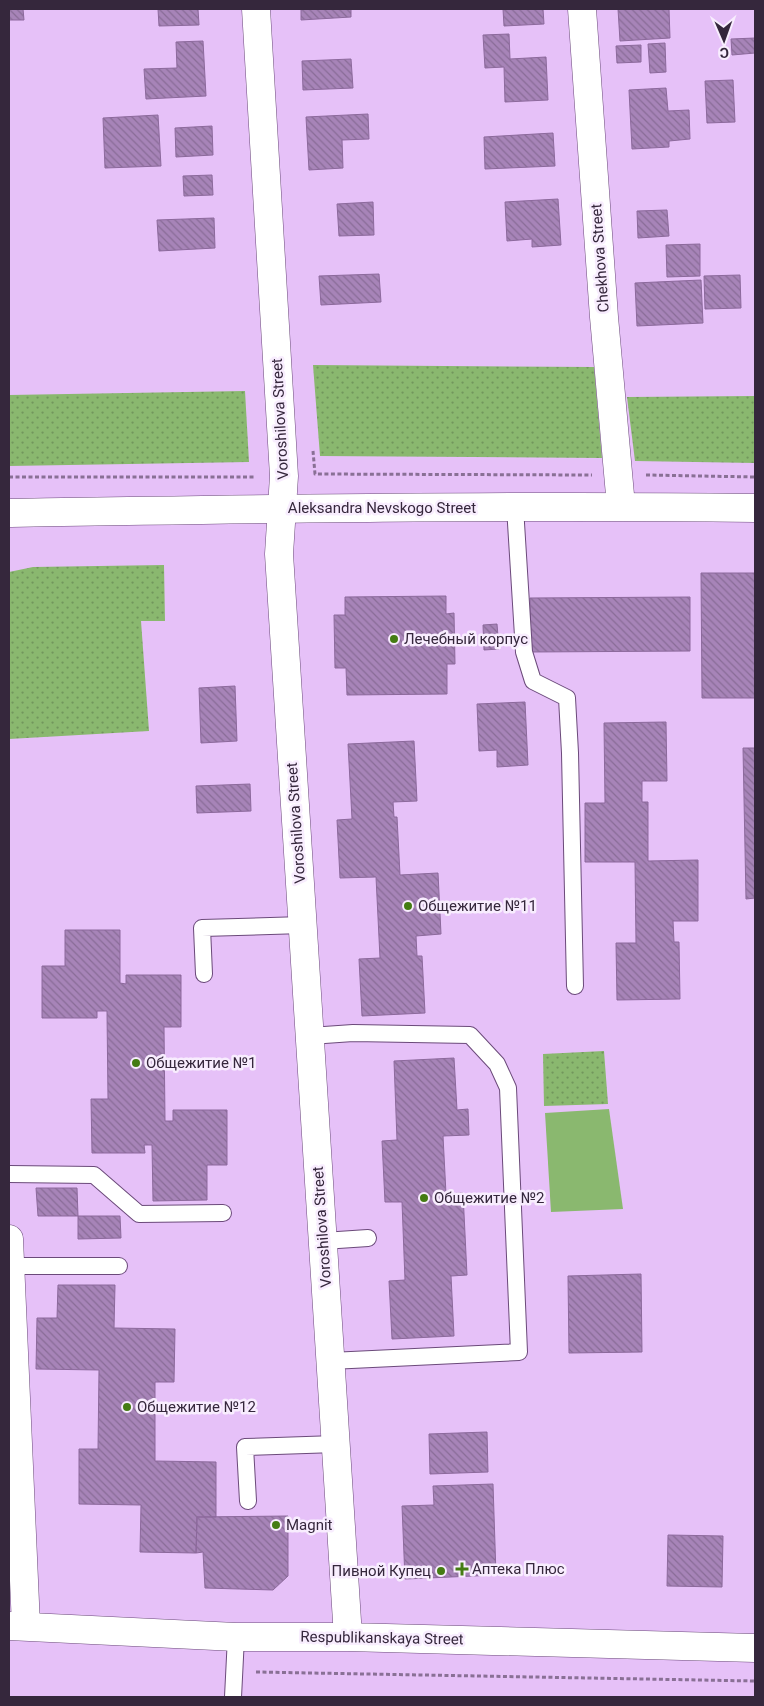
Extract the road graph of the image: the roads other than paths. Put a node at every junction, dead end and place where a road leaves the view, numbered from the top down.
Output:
1 (256, 9) edge
2 (582, 9) edge
3 (621, 506) junction
4 (282, 508) junction
5 (514, 508) junction
6 (755, 508) edge
7 (9, 513) edge
8 (303, 925) junction
9 (204, 974) dead end
10 (575, 986) dead end
11 (310, 1036) junction
12 (9, 1174) edge
13 (223, 1212) dead end
14 (368, 1238) dead end
15 (9, 1239) edge
16 (323, 1241) junction
17 (10, 1266) edge
18 (119, 1266) dead end
19 (330, 1361) junction
20 (336, 1444) junction
21 (248, 1501) dead end
22 (17, 1626) edge
23 (348, 1636) junction
24 (236, 1637) junction
25 (755, 1648) edge
26 (233, 1697) edge

1 - 4 street, Voroshilova Street
2 - 3 street, Chekhova Street
3 - 5 street, Aleksandra Nevskogo Street
3 - 6 street, Aleksandra Nevskogo Street
4 - 5 street, Aleksandra Nevskogo Street
4 - 7 street, Aleksandra Nevskogo Street
4 - 8 street, Voroshilova Street
5 - 10 lane
8 - 9 lane
8 - 11 street, Voroshilova Street
11 - 16 street, Voroshilova Street
11 - 19 lane
12 - 13 lane
14 - 16 lane
15 - 17 street
16 - 19 street, Voroshilova Street
17 - 18 lane
17 - 22 street
19 - 20 street, Voroshilova Street
20 - 21 lane
20 - 23 street, Voroshilova Street
22 - 24 street, Respublikanskaya Street
23 - 24 street, Respublikanskaya Street
23 - 25 street, Respublikanskaya Street
24 - 26 lane

